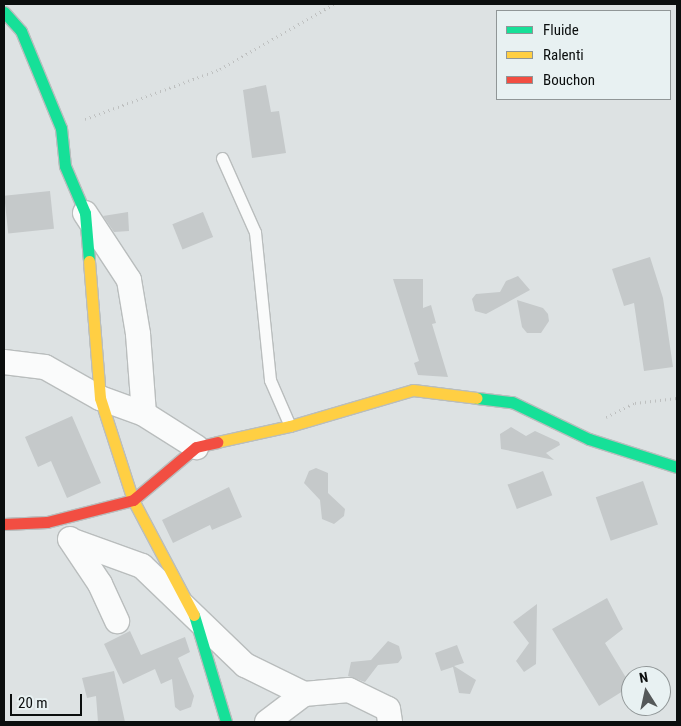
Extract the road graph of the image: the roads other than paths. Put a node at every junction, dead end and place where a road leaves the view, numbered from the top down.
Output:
1 (4, 12) edge
2 (222, 158) dead end
3 (85, 213) junction
4 (4, 362) edge
5 (100, 398) junction
6 (144, 414) junction
7 (290, 426) junction
8 (196, 447) junction
9 (677, 467) edge
10 (134, 500) junction
11 (47, 522) junction
12 (4, 524) edge
13 (73, 541) junction
14 (117, 621) dead end
15 (197, 622) junction
16 (304, 694) junction
17 (226, 722) edge
18 (267, 722) edge
19 (390, 722) edge

1 - 3 street
2 - 7 lane
3 - 5 street
3 - 6 street
4 - 5 street
5 - 6 street
5 - 10 street
6 - 8 street
7 - 8 street
7 - 9 street
8 - 10 street
10 - 11 street
10 - 15 street
11 - 12 street
11 - 13 street
13 - 14 street
13 - 15 street
15 - 16 street
15 - 17 street
16 - 18 street
16 - 19 street

